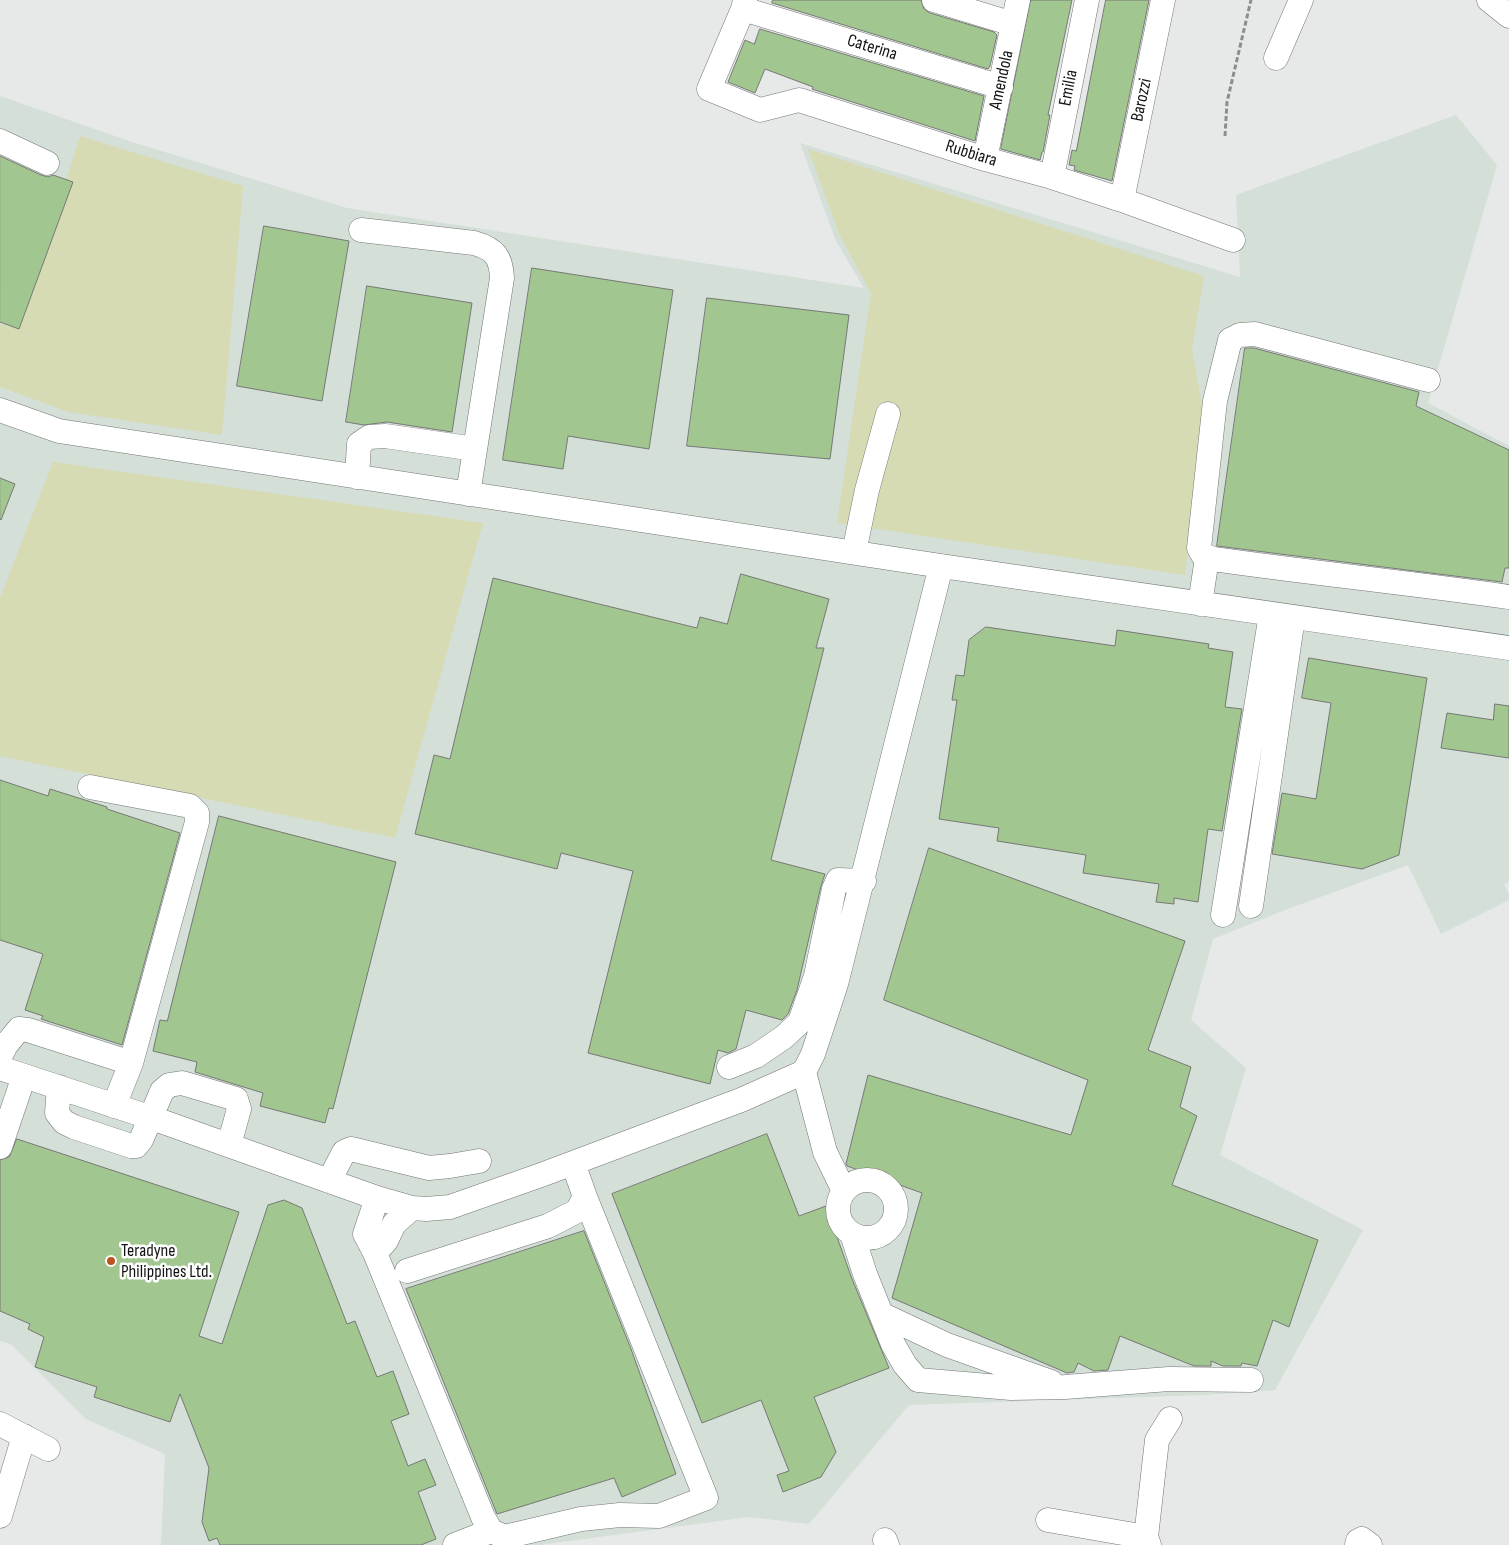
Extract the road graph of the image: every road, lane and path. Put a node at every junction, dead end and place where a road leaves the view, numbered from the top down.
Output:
1 (1018, 0) edge
2 (1087, 0) edge
3 (1163, 0) edge
4 (1251, 0) edge
5 (1301, 0) edge
6 (1489, 0) edge
7 (944, 1) edge
8 (744, 4) edge
9 (1509, 16) edge
10 (1013, 24) junction
11 (1276, 58) dead end
12 (1001, 87) junction
13 (1225, 136) dead end
14 (0, 141) edge
15 (985, 159) junction
16 (48, 163) dead end
17 (1052, 177) junction
18 (1122, 200) junction
19 (361, 230) dead end
20 (1232, 240) dead end
21 (1428, 380) dead end
22 (0, 410) edge
23 (888, 414) dead end
24 (475, 449) junction
25 (357, 477) junction
26 (468, 494) junction
27 (854, 552) junction
28 (1207, 558) junction
29 (942, 566) junction
30 (1509, 597) edge
31 (1200, 604) junction
32 (1282, 616) junction
33 (1509, 648) edge
34 (90, 787) dead end
35 (864, 880) junction
36 (1251, 906) dead end
37 (1223, 915) dead end
38 (0, 1057) edge
39 (131, 1063) junction
40 (729, 1067) dead end
41 (0, 1068) edge
42 (804, 1072) junction
43 (24, 1076) junction
44 (59, 1087) junction
45 (114, 1106) junction
46 (152, 1118) junction
47 (229, 1145) junction
48 (0, 1147) edge
49 (478, 1161) dead end
50 (573, 1163) junction
51 (330, 1181) junction
52 (844, 1191) junction
53 (585, 1197) junction
54 (377, 1198) junction
55 (412, 1208) junction
56 (852, 1234) junction
57 (375, 1253) junction
58 (408, 1271) dead end
59 (883, 1315) junction
60 (1252, 1380) dead end
61 (1065, 1387) junction
62 (1170, 1419) dead end
63 (0, 1424) edge
64 (24, 1436) junction
65 (48, 1449) dead end
66 (0, 1516) edge
67 (1048, 1520) dead end
68 (491, 1531) junction
69 (1148, 1541) edge
70 (455, 1545) edge
71 (1357, 1545) edge
72 (1370, 1545) edge

1 - 10 street, Amendola
2 - 17 street, Emilia
3 - 18 street, Barozzi
4 - 13 path
5 - 11 street
6 - 9 street
7 - 10 street
8 - 12 street, Caterina
8 - 15 street, Rubbiara
10 - 12 street, Amendola
12 - 15 street, Amendola
14 - 16 street
15 - 17 street, Rubbiara
17 - 18 street, Rubbiara
18 - 20 street, Rubbiara
19 - 24 street
21 - 28 street
22 - 25 street
23 - 27 street
24 - 25 street
24 - 26 street
25 - 26 street
26 - 27 street
27 - 29 street
28 - 30 street
28 - 31 street
29 - 31 street
29 - 35 street
31 - 32 street
32 - 33 street
32 - 36 street
32 - 37 street
34 - 39 street
35 - 40 street
35 - 42 street
38 - 39 street
39 - 45 street
41 - 43 street
42 - 50 street
42 - 52 street
43 - 44 street
43 - 48 street
44 - 45 street
44 - 46 street
45 - 46 street
46 - 47 street
46 - 47 street
47 - 51 street
49 - 51 street
50 - 53 street
50 - 55 street
51 - 54 street
52 - 56 street
52 - 56 street
53 - 58 street
53 - 68 street
54 - 55 street
54 - 57 street
55 - 57 street
56 - 59 street
57 - 68 street
59 - 61 street
59 - 61 street
60 - 61 street
62 - 69 street
63 - 64 street
64 - 65 street
64 - 66 street
67 - 69 street
68 - 70 street
71 - 72 street

